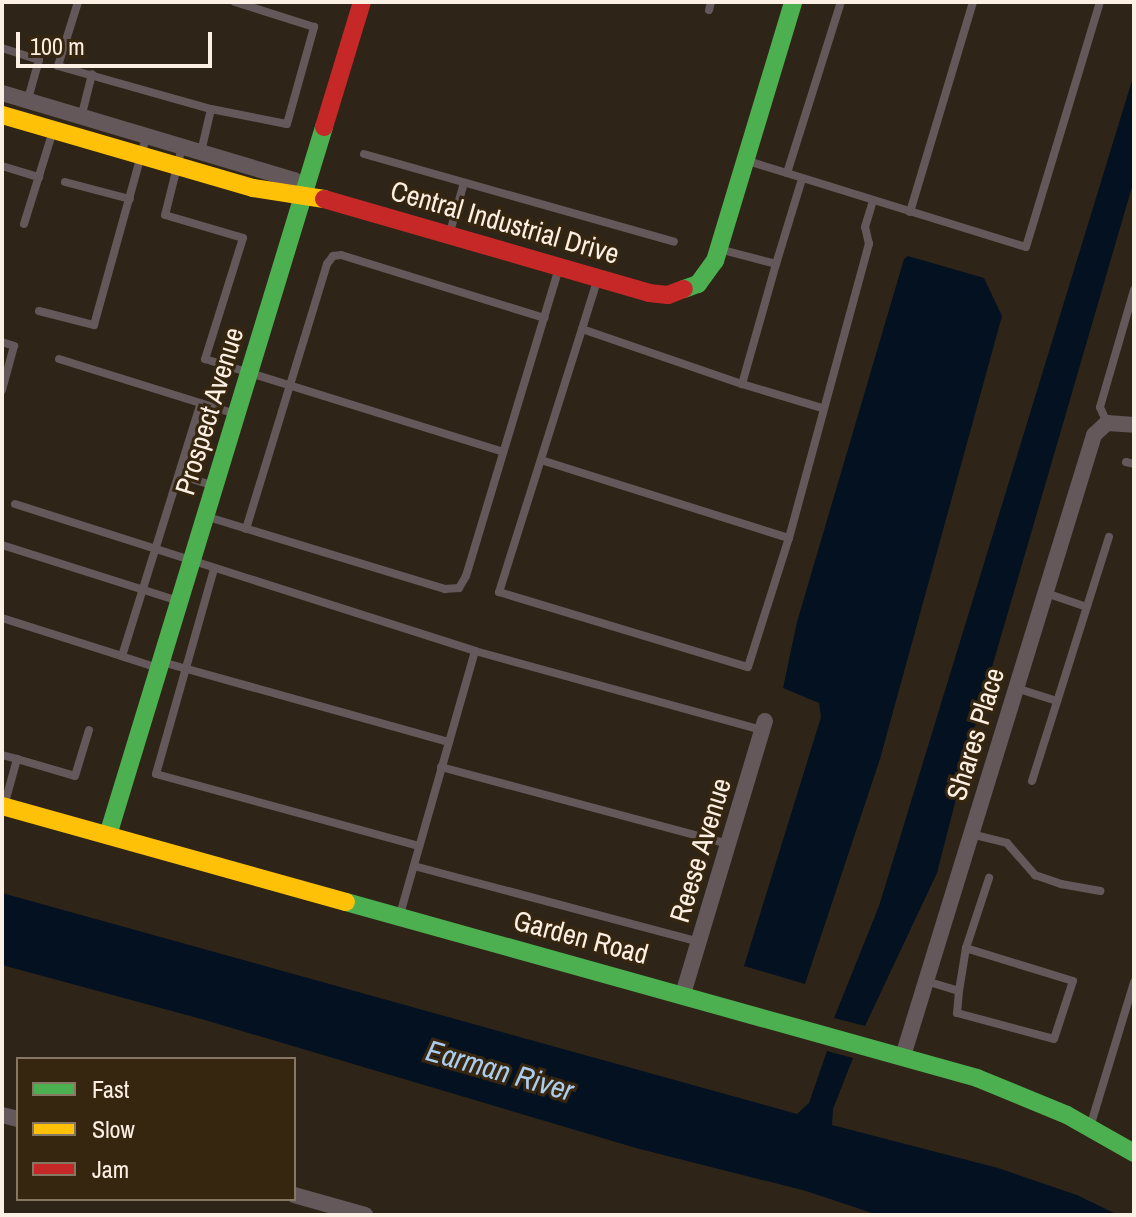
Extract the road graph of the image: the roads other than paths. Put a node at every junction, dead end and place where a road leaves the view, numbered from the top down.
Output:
1 (78, 2) edge
2 (235, 2) edge
3 (362, 2) edge
4 (793, 2) edge
5 (841, 2) edge
6 (973, 2) edge
7 (1100, 2) edge
8 (2, 48) edge
9 (92, 74) junction
10 (2, 93) edge
11 (28, 99) junction
12 (211, 109) junction
13 (82, 114) junction
14 (2, 115) edge
15 (53, 130) junction
16 (144, 146) junction
17 (182, 147) junction
18 (201, 153) junction
19 (364, 154) dead end
20 (745, 160) junction
21 (2, 166) edge
22 (177, 166) junction
23 (787, 173) junction
24 (39, 177) junction
25 (802, 179) junction
26 (65, 182) dead end
27 (464, 183) junction
28 (305, 193) junction
29 (130, 199) junction
30 (873, 201) junction
31 (910, 212) junction
32 (24, 224) dead end
33 (449, 235) junction
34 (674, 242) dead end
35 (718, 249) junction
36 (776, 264) junction
37 (560, 267) junction
38 (598, 278) junction
39 (1134, 290) edge
40 (39, 311) dead end
41 (544, 318) junction
42 (582, 329) junction
43 (2, 342) edge
44 (59, 359) dead end
45 (249, 372) junction
46 (742, 384) junction
47 (290, 387) junction
48 (2, 390) edge
49 (201, 403) junction
50 (822, 408) junction
51 (236, 414) junction
52 (1134, 425) edge
53 (1103, 426) junction
54 (503, 452) junction
55 (541, 460) junction
56 (179, 475) junction
57 (215, 486) junction
58 (15, 504) dead end
59 (205, 516) junction
60 (246, 529) junction
61 (1109, 537) dead end
62 (789, 538) junction
63 (2, 545) edge
64 (156, 549) junction
65 (191, 562) junction
66 (214, 569) junction
67 (143, 589) junction
68 (1045, 593) junction
69 (180, 601) junction
70 (1087, 607) junction
71 (2, 618) edge
72 (475, 651) junction
73 (122, 656) junction
74 (160, 665) junction
75 (184, 668) junction
76 (1016, 688) junction
77 (1057, 701) junction
78 (764, 727) joint
79 (89, 730) dead end
80 (449, 742) junction
81 (2, 755) edge
82 (17, 759) junction
83 (441, 767) junction
84 (1032, 781) dead end
85 (3, 806) edge
86 (971, 834) junction
87 (108, 835) junction
88 (728, 845) junction
89 (419, 846) junction
90 (414, 866) junction
91 (989, 878) dead end
92 (1100, 891) dead end
93 (399, 916) junction
94 (699, 942) junction
95 (966, 948) junction
96 (926, 981) junction
97 (1134, 982) edge
98 (959, 991) junction
99 (683, 994) junction
100 (1122, 1023) junction
101 (1134, 1027) edge
102 (903, 1056) junction
103 (1090, 1127) junction
104 (1134, 1153) edge
105 (296, 1196) edge
106 (365, 1215) edge

1 - 9 lane
2 - 12 lane
3 - 28 street, Prospect Avenue
4 - 20 street
5 - 23 lane
6 - 31 lane
7 - 31 lane
8 - 11 lane
9 - 12 lane
9 - 13 lane
10 - 11 street, Central Industrial Drive
11 - 13 street, Central Industrial Drive
12 - 18 lane
13 - 16 street, Central Industrial Drive
14 - 15 street, Central Industrial Drive
15 - 16 street, Central Industrial Drive
15 - 24 lane
16 - 17 street, Central Industrial Drive
16 - 22 street, Central Industrial Drive
16 - 29 lane
17 - 18 street, Central Industrial Drive
17 - 22 lane
18 - 28 street, Central Industrial Drive
19 - 27 lane
20 - 23 lane
20 - 35 street
21 - 24 lane
22 - 28 street, Central Industrial Drive
22 - 45 lane
23 - 25 lane
24 - 32 lane
25 - 30 lane
25 - 36 lane
26 - 29 lane
27 - 33 lane
27 - 34 lane
28 - 33 street, Central Industrial Drive
28 - 45 street, Prospect Avenue
29 - 40 lane
30 - 31 lane
30 - 50 lane
33 - 37 street, Central Industrial Drive
35 - 36 lane
35 - 38 street, Central Industrial Drive
36 - 46 lane
37 - 38 street, Central Industrial Drive
37 - 41 lane
38 - 42 lane
39 - 53 lane
41 - 47 lane
41 - 54 lane
42 - 46 lane
42 - 55 lane
43 - 48 lane
44 - 49 lane
45 - 47 lane
45 - 51 street, Prospect Avenue
46 - 50 lane
47 - 54 lane
47 - 60 lane
49 - 51 lane
49 - 56 lane
50 - 62 lane
51 - 57 street, Prospect Avenue
52 - 53 street
53 - 68 street, Shares Place
54 - 60 lane
55 - 62 lane
55 - 62 lane
56 - 57 lane
56 - 64 lane
57 - 59 street, Prospect Avenue
58 - 64 lane
59 - 60 lane
59 - 65 street, Prospect Avenue
61 - 70 lane
63 - 67 lane
64 - 65 lane
64 - 67 lane
65 - 66 lane
65 - 69 street, Prospect Avenue
66 - 72 lane
66 - 75 lane
67 - 69 lane
67 - 73 lane
68 - 70 lane
68 - 76 street, Shares Place
69 - 74 street, Prospect Avenue
70 - 77 lane
71 - 73 lane
72 - 78 lane
72 - 80 lane
73 - 74 lane
74 - 75 lane
74 - 87 street, Prospect Avenue
75 - 80 lane
75 - 89 lane
76 - 77 lane
76 - 86 street, Shares Place
77 - 84 lane
78 - 88 street, Reese Avenue
79 - 82 lane
80 - 83 lane
81 - 82 lane
82 - 85 lane
83 - 88 lane
83 - 89 lane
85 - 87 street, Garden Road
86 - 92 lane
86 - 96 street, Shares Place
87 - 93 street, Garden Road
88 - 94 street, Reese Avenue
89 - 90 lane
90 - 93 lane
90 - 94 lane
91 - 95 lane
93 - 99 street, Garden Road
94 - 99 street, Reese Avenue
95 - 98 lane
95 - 98 lane
96 - 98 lane
96 - 102 street, Shares Place
97 - 100 lane
99 - 102 street, Garden Road
100 - 101 lane
100 - 103 lane
102 - 103 street, Garden Road
103 - 104 street, Garden Road
105 - 106 street

